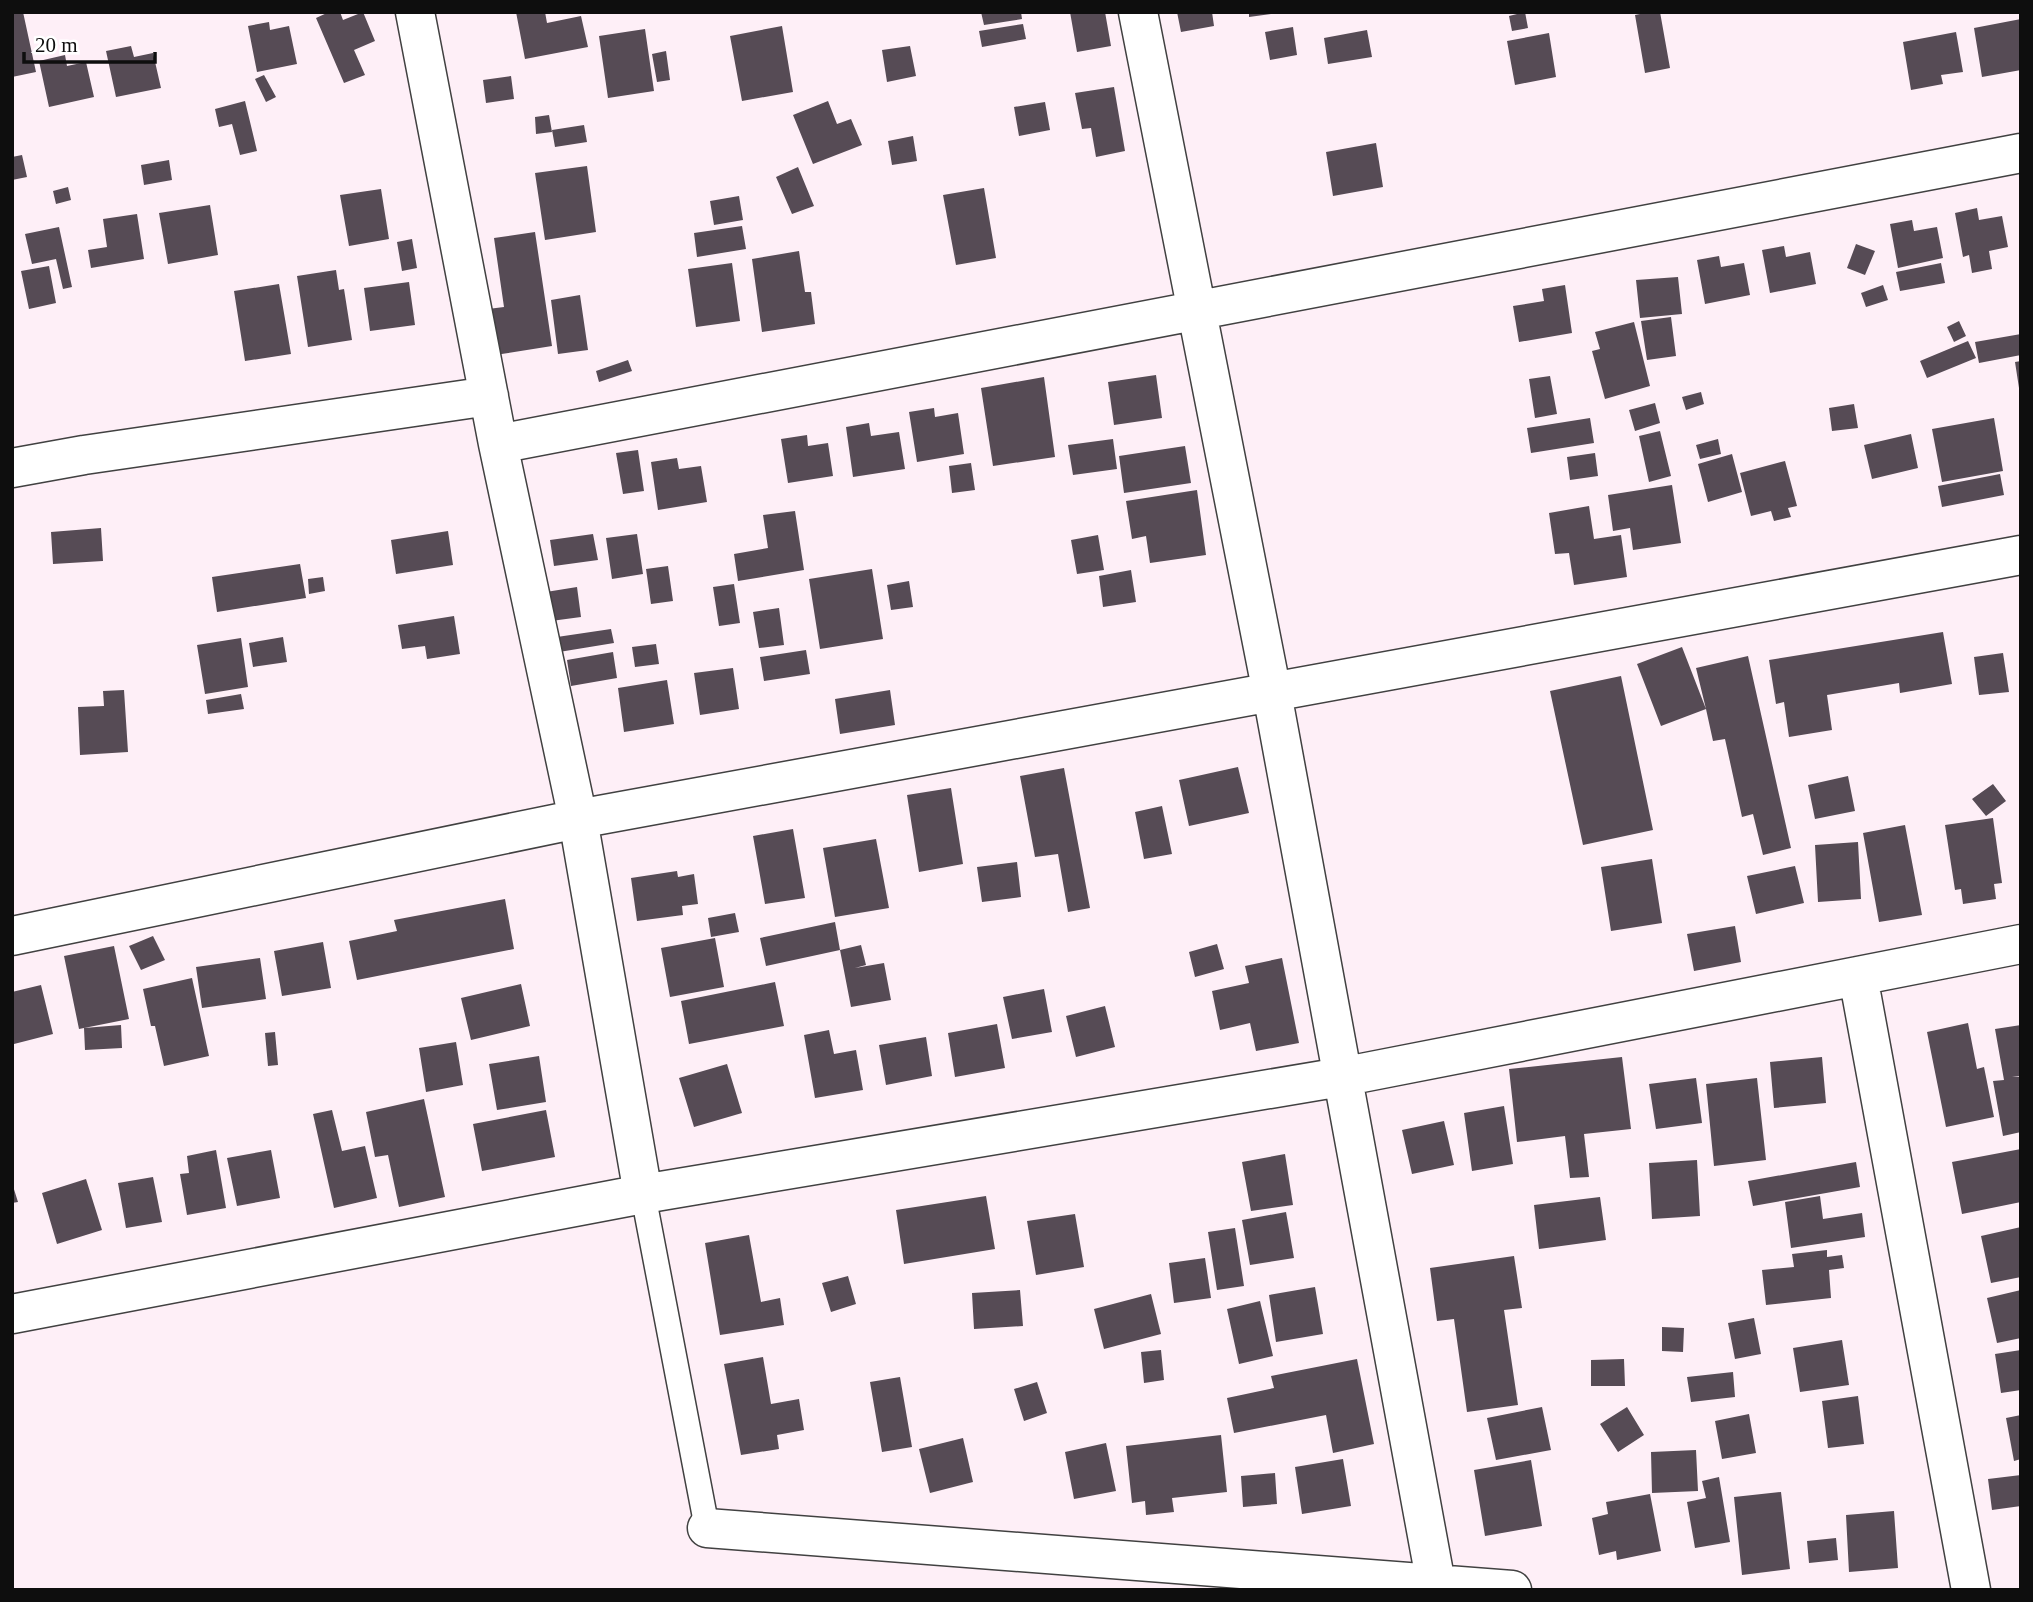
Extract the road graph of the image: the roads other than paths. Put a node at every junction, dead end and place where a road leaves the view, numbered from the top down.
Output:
1 (415, 12) edge
2 (1139, 12) edge
3 (2021, 153) edge
4 (1196, 312) junction
5 (489, 396) junction
6 (498, 444) junction
7 (12, 468) edge
8 (2021, 555) edge
9 (1272, 693) junction
10 (578, 820) junction
11 (12, 936) edge
12 (2021, 944) edge
13 (1858, 976) junction
14 (1341, 1077) junction
15 (643, 1194) junction
16 (12, 1314) edge
17 (707, 1528) joint
18 (1436, 1584) junction
19 (1512, 1590) edge
20 (1970, 1590) edge

1 - 5 street
2 - 4 street
3 - 4 street
4 - 6 street
4 - 9 street
5 - 6 street
5 - 7 street
6 - 10 street
8 - 9 street
9 - 10 street
9 - 14 street
10 - 11 street
10 - 15 street
12 - 13 street
13 - 14 street
13 - 20 street
14 - 15 street
14 - 18 street
15 - 16 street
15 - 17 lane
17 - 18 street
18 - 19 street

